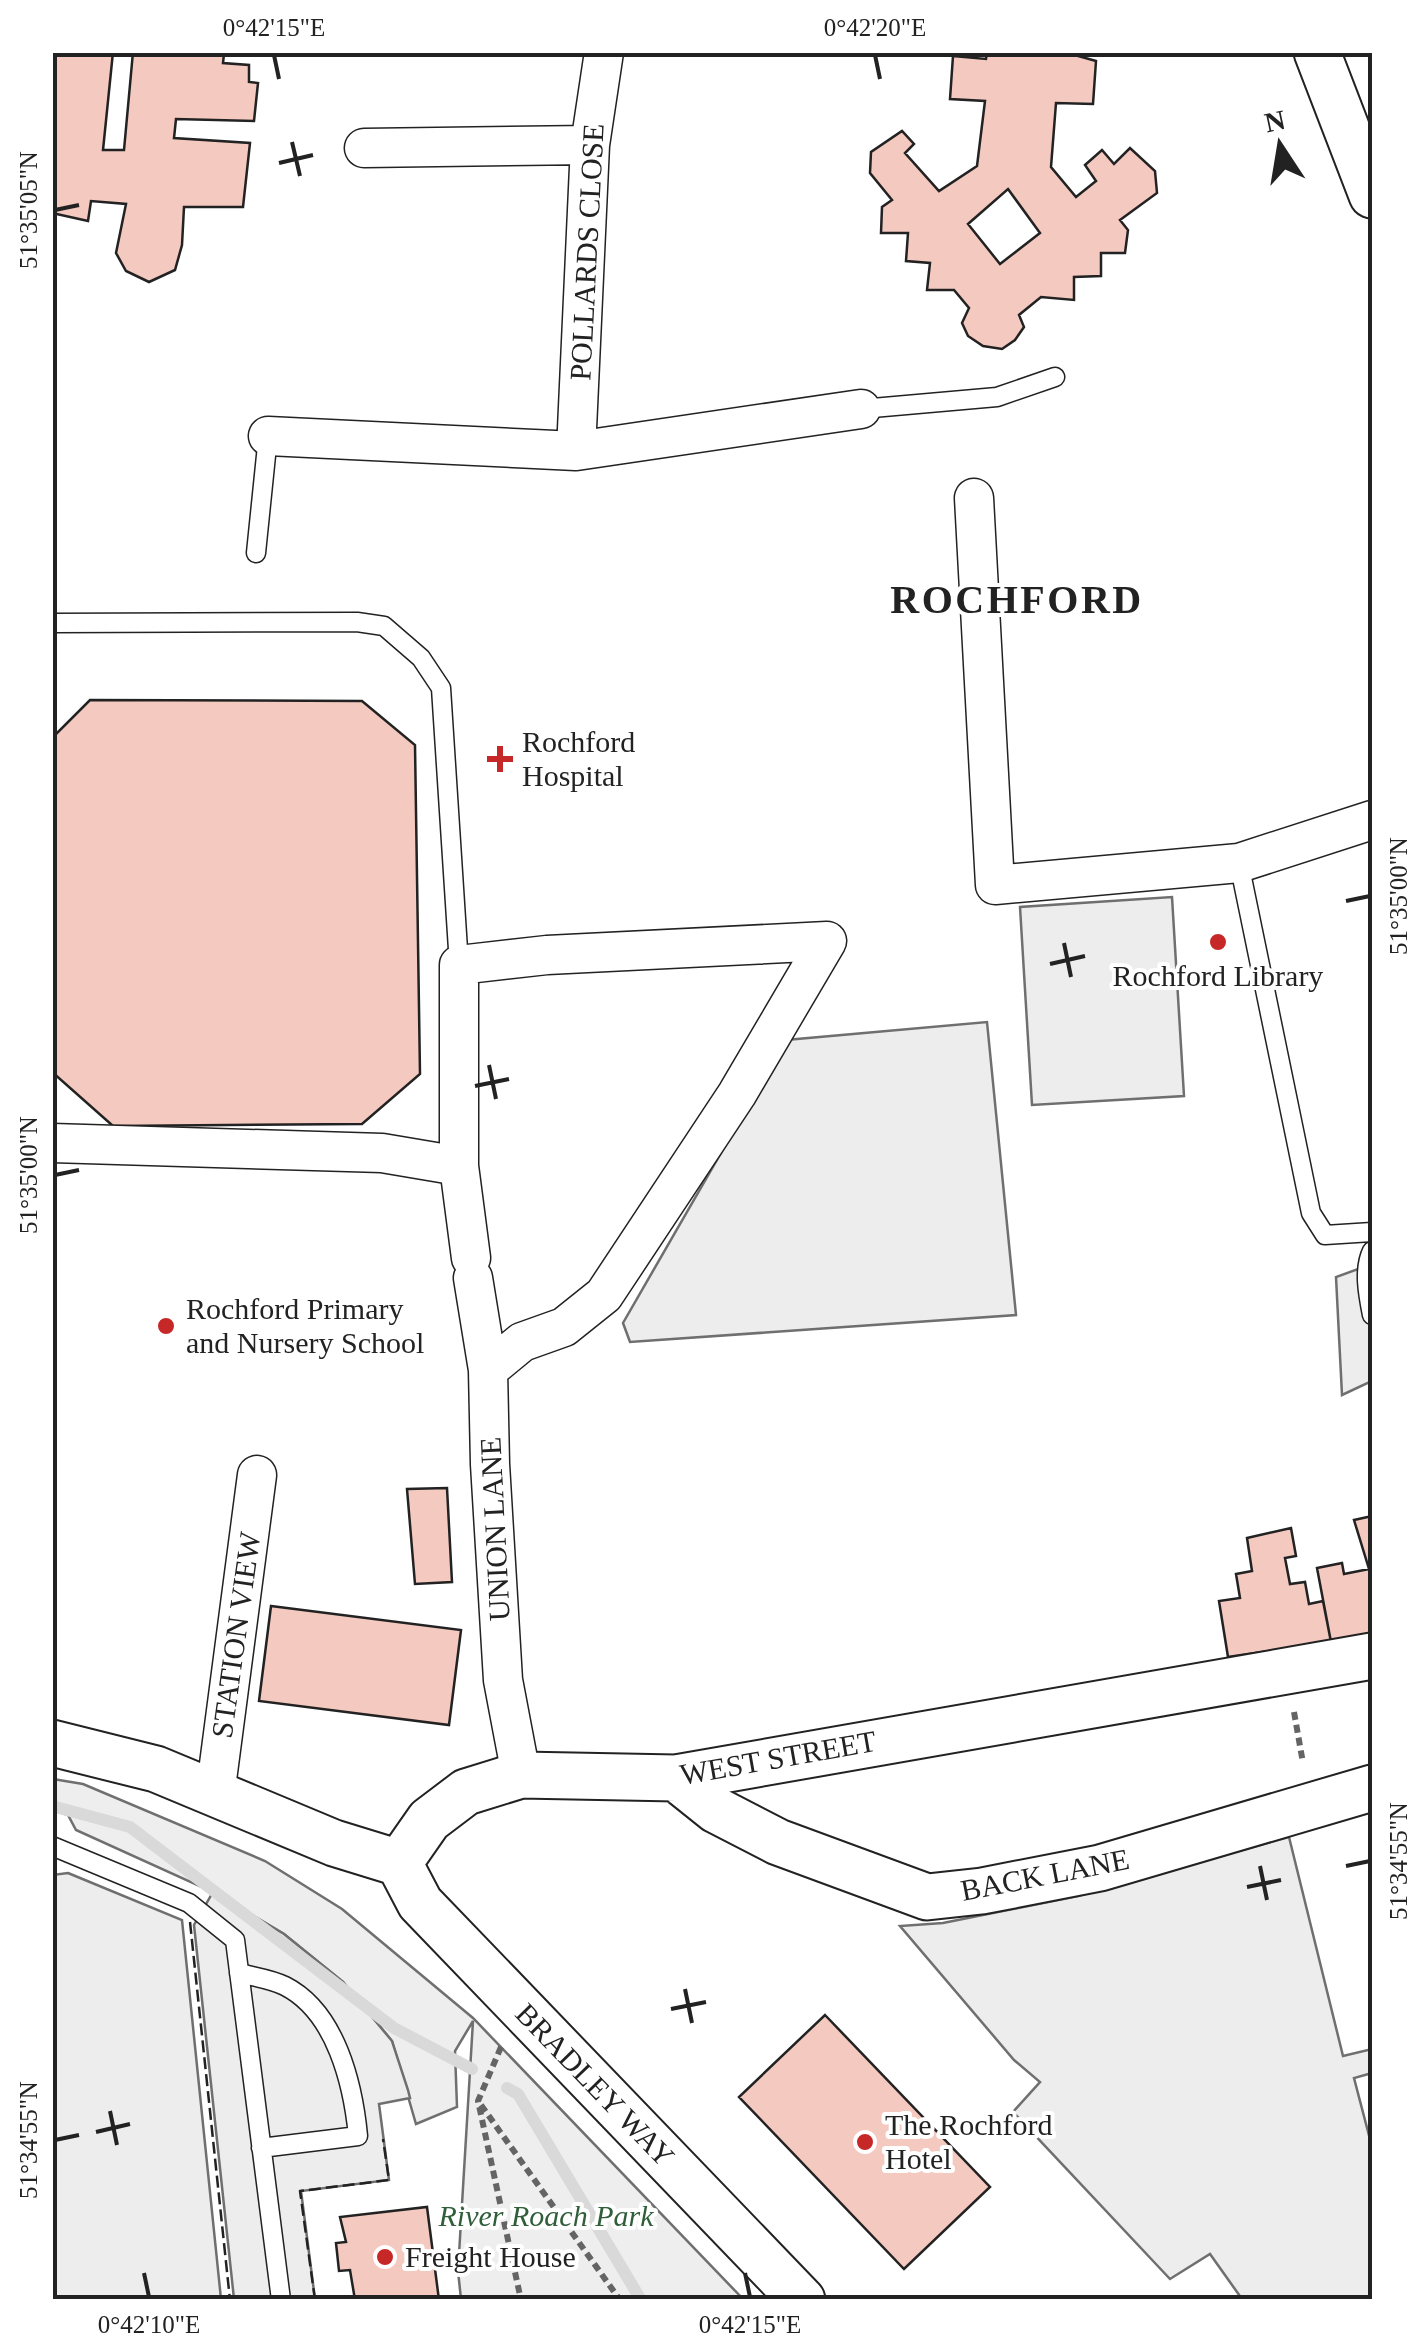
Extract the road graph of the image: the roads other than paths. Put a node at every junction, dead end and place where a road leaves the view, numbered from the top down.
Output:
1 (604, 52) edge
2 (1317, 52) edge
3 (590, 145) junction
4 (364, 148) dead end
5 (1372, 194) edge
6 (1055, 377) dead end
7 (861, 409) joint
8 (268, 436) joint
9 (576, 451) junction
10 (974, 498) dead end
11 (256, 553) dead end
12 (52, 623) edge
13 (1372, 820) edge
14 (1239, 863) junction
15 (459, 965) junction
16 (52, 1143) edge
17 (459, 1166) junction
18 (1372, 1232) edge
19 (1372, 1251) edge
20 (1372, 1315) edge
21 (488, 1370) junction
22 (257, 1475) dead end
23 (1372, 1656) edge
24 (52, 1743) edge
25 (520, 1775) junction
26 (676, 1778) junction
27 (1372, 1788) edge
28 (215, 1795) junction
29 (52, 1846) edge
30 (399, 1863) junction
31 (239, 1973) junction
32 (262, 2148) junction
33 (281, 2300) edge
34 (802, 2300) edge

1 - 3 street, POLLARDS CLOSE
2 - 5 street
3 - 4 street
3 - 9 street, POLLARDS CLOSE
6 - 7 lane
7 - 9 street
8 - 9 street
8 - 11 lane
10 - 14 street
12 - 15 lane
13 - 14 street
14 - 18 lane
15 - 17 street, UNION LANE
15 - 21 street
16 - 17 street
17 - 21 street, UNION LANE
19 - 20 lane
21 - 25 street, UNION LANE
22 - 28 street, STATION VIEW
23 - 26 street, WEST STREET
24 - 28 street
25 - 26 street, WEST STREET
25 - 30 street, WEST STREET
26 - 27 street, BACK LANE
28 - 30 street
29 - 31 lane
30 - 34 street, BRADLEY WAY
31 - 32 lane
31 - 32 lane
32 - 33 lane

